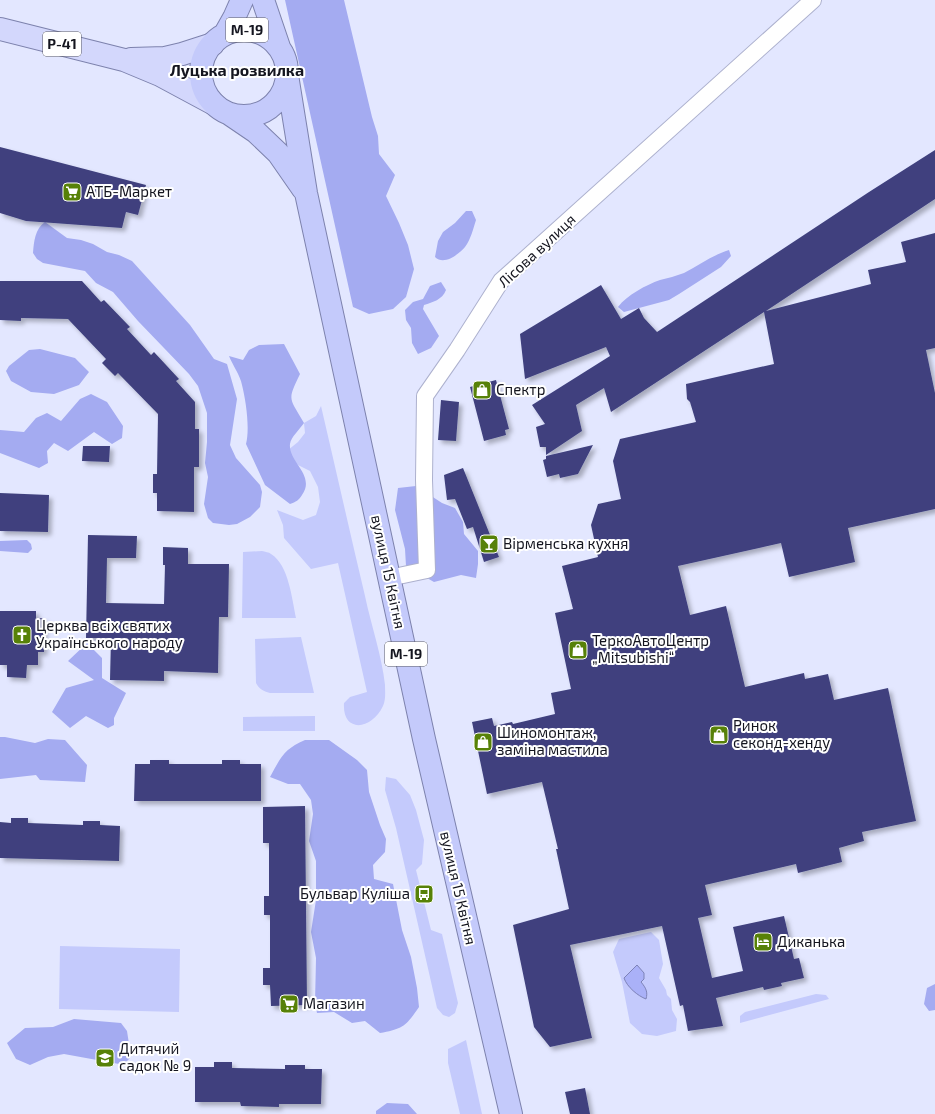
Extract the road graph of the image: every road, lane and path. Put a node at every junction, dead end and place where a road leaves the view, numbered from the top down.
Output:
1 (242, 0) edge
2 (263, 0) edge
3 (813, 0) edge
4 (0, 29) edge
5 (219, 39) junction
6 (279, 47) junction
7 (124, 60) junction
8 (288, 75) junction
9 (221, 109) junction
10 (306, 193) junction
11 (389, 578) junction
12 (511, 1114) edge

1 - 5 highway, М-19
2 - 6 highway, М-19
3 - 11 street, Лісова вулиця
4 - 7 main road, Р-41
5 - 6 highway, М-19
5 - 7 main road, Р-41
5 - 9 highway, М-19
6 - 8 highway, М-19
7 - 9 main road, Р-41
8 - 9 highway
8 - 10 highway, вулиця 15 Квітня / М-19
9 - 10 highway, вулиця 15 Квітня / М-19
10 - 11 highway, вулиця 15 Квітня / М-19
11 - 12 highway, вулиця 15 Квітня / М-19

